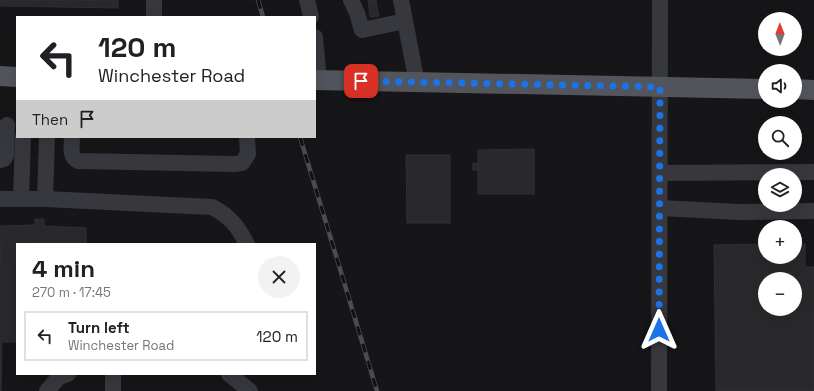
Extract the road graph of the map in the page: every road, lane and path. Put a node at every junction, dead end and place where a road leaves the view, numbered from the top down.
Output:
1 (154, 0) edge
2 (307, 0) edge
3 (351, 0) edge
4 (401, 0) edge
5 (660, 0) edge
6 (154, 16) edge
7 (311, 16) edge
8 (405, 21) junction
9 (316, 59) edge
10 (0, 76) edge
11 (16, 77) edge
12 (317, 81) edge
13 (417, 82) junction
14 (660, 87) junction
15 (758, 89) edge
16 (802, 90) edge
17 (814, 90) edge
18 (8, 125) edge
19 (23, 138) edge
20 (47, 138) edge
21 (72, 138) edge
22 (247, 138) edge
23 (0, 160) edge
24 (814, 172) edge
25 (660, 173) junction
26 (0, 199) edge
27 (21, 199) junction
28 (45, 199) junction
29 (660, 208) junction
30 (814, 211) edge
31 (246, 243) edge
32 (65, 375) edge
33 (112, 375) edge
34 (230, 375) edge
35 (47, 391) edge
36 (112, 391) edge
37 (250, 391) edge
38 (659, 391) edge

1 - 6 street
2 - 7 street
3 - 8 street
4 - 8 street
5 - 14 street
8 - 13 street
9 - 12 street
10 - 11 main road
12 - 13 main road
13 - 14 main road
14 - 15 main road
14 - 25 street
16 - 17 main road
18 - 23 street
19 - 27 street
20 - 28 street
21 - 22 street
24 - 25 street
25 - 29 street
26 - 27 street
27 - 28 street
28 - 31 street
29 - 30 street
29 - 38 street
32 - 35 street
33 - 36 street
34 - 37 street

